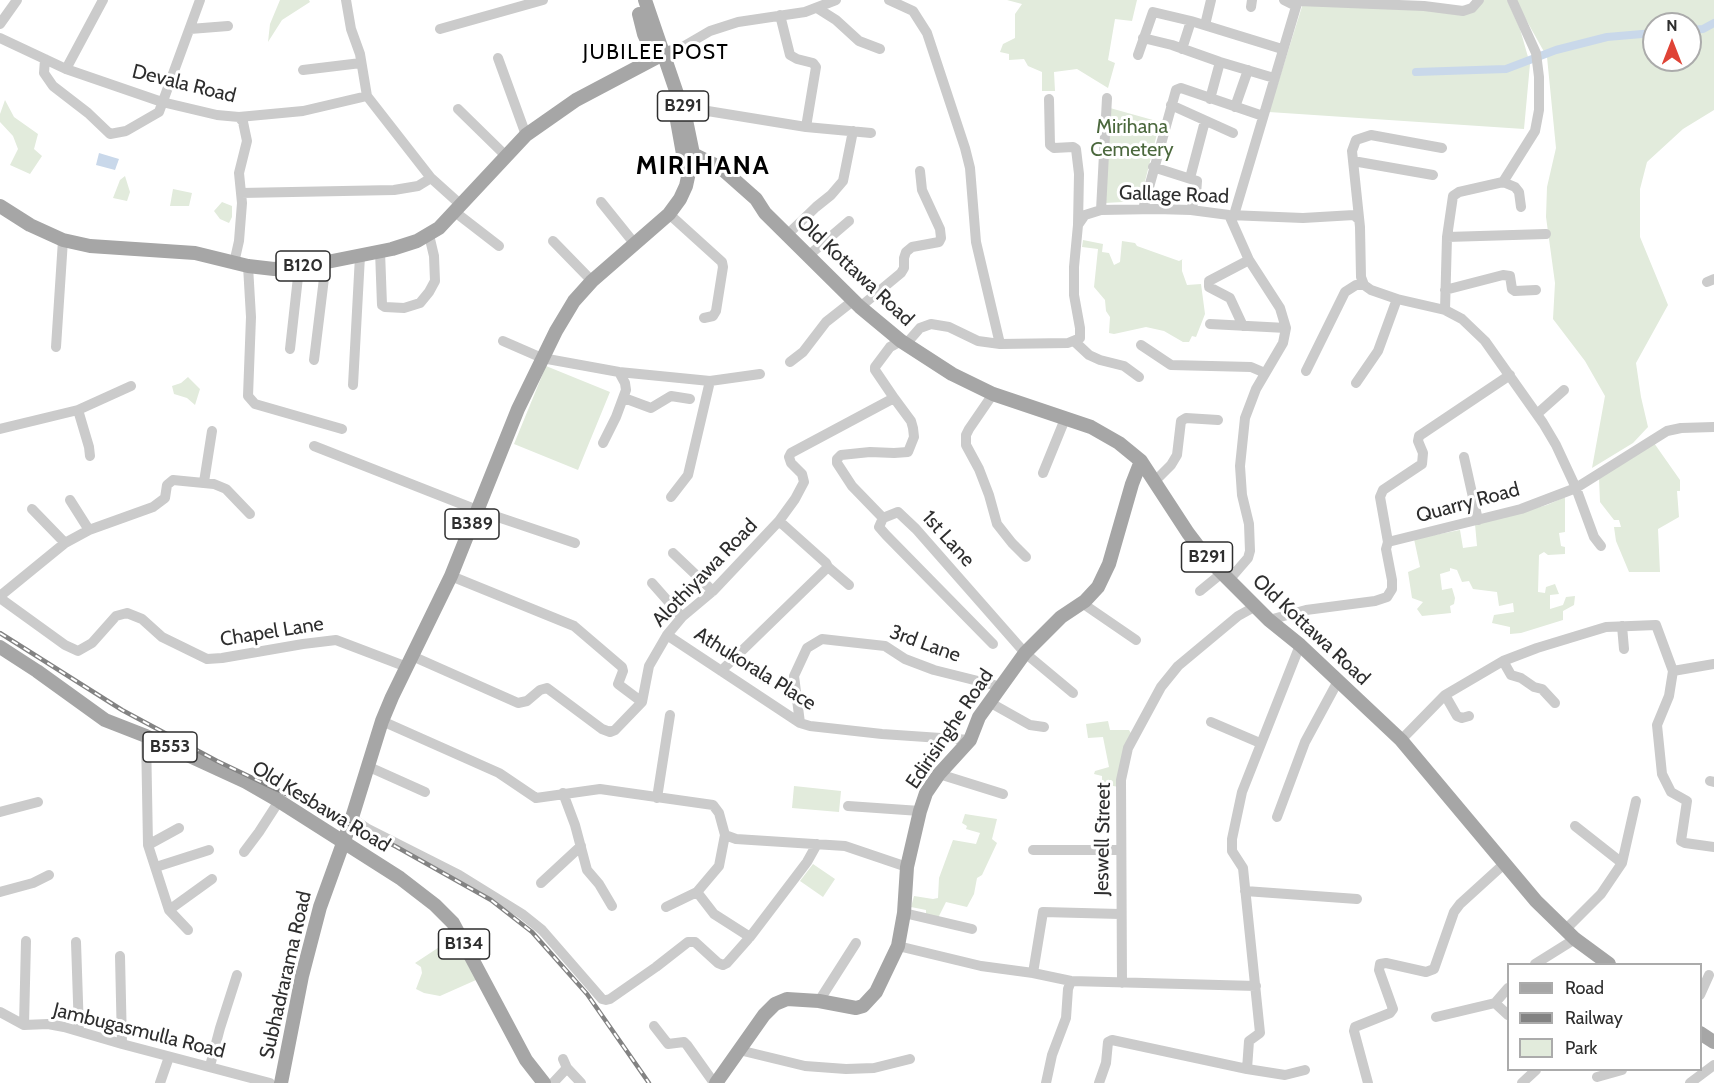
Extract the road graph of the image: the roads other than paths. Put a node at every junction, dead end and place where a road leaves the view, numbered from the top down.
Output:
1 (17, 0) edge
2 (103, 0) edge
3 (201, 0) edge
4 (346, 0) edge
5 (543, 0) edge
6 (636, 0) edge
7 (645, 0) edge
8 (889, 0) edge
9 (1211, 0) edge
10 (1284, 0) edge
11 (1479, 0) edge
12 (1512, 0) edge
13 (825, 2) edge
14 (1298, 2) edge
15 (1424, 3) edge
16 (780, 15) junction
17 (1191, 21) junction
18 (0, 24) edge
19 (1205, 25) junction
20 (228, 26) dead end
21 (190, 29) junction
22 (440, 29) dead end
23 (645, 34) junction
24 (0, 38) edge
25 (1143, 38) junction
26 (880, 49) dead end
27 (1182, 49) junction
28 (1282, 49) junction
29 (1138, 54) dead end
30 (45, 58) junction
31 (498, 58) dead end
32 (663, 58) junction
33 (1220, 62) junction
34 (361, 63) junction
35 (66, 69) junction
36 (303, 70) dead end
37 (1248, 70) junction
38 (625, 73) junction
39 (1274, 78) junction
40 (367, 96) junction
41 (1107, 98) dead end
42 (1049, 99) dead end
43 (1210, 99) junction
44 (162, 102) junction
45 (1171, 105) junction
46 (683, 107) junction
47 (1235, 107) junction
48 (458, 109) dead end
49 (563, 110) junction
50 (1263, 116) junction
51 (239, 117) junction
52 (1206, 121) junction
53 (687, 123) junction
54 (806, 127) junction
55 (853, 131) junction
56 (871, 133) dead end
57 (1233, 133) dead end
58 (526, 135) junction
59 (1442, 148) dead end
60 (506, 156) junction
61 (687, 159) junction
62 (1353, 161) junction
63 (1153, 167) junction
64 (721, 168) junction
65 (920, 171) dead end
66 (1433, 175) dead end
67 (430, 178) junction
68 (1190, 178) junction
69 (1503, 183) junction
70 (241, 193) junction
71 (601, 202) dead end
72 (0, 206) edge
73 (1521, 207) dead end
74 (1143, 208) junction
75 (458, 209) junction
76 (1101, 210) junction
77 (1191, 210) junction
78 (765, 213) junction
79 (669, 214) junction
80 (1231, 215) junction
81 (1358, 218) junction
82 (849, 220) dead end
83 (1078, 225) junction
84 (788, 234) junction
85 (1546, 234) dead end
86 (429, 235) junction
87 (1447, 237) junction
88 (640, 239) junction
89 (63, 240) junction
90 (553, 242) dead end
91 (499, 246) dead end
92 (380, 251) junction
93 (360, 256) junction
94 (808, 256) junction
95 (1249, 260) junction
96 (326, 262) junction
97 (241, 265) junction
98 (297, 267) junction
99 (592, 281) junction
100 (1364, 285) junction
101 (1444, 290) junction
102 (1536, 290) dead end
103 (1397, 298) junction
104 (857, 304) junction
105 (1445, 310) junction
106 (704, 318) dead end
107 (1210, 324) dead end
108 (1243, 326) junction
109 (1286, 328) junction
110 (503, 341) dead end
111 (1074, 341) junction
112 (903, 343) junction
113 (1000, 344) junction
114 (1141, 345) dead end
115 (56, 347) dead end
116 (290, 349) dead end
117 (542, 358) junction
118 (314, 360) dead end
119 (790, 362) dead end
120 (1306, 371) dead end
121 (619, 372) junction
122 (1265, 373) junction
123 (760, 374) dead end
124 (1510, 375) junction
125 (1139, 377) dead end
126 (710, 381) junction
127 (1356, 383) dead end
128 (353, 385) dead end
129 (131, 386) dead end
130 (1564, 390) dead end
131 (993, 393) junction
132 (624, 398) junction
133 (894, 398) junction
134 (690, 399) dead end
135 (78, 410) junction
136 (1537, 414) junction
137 (1065, 418) junction
138 (1218, 420) dead end
139 (1714, 428) edge
140 (0, 429) edge
141 (342, 429) dead end
142 (212, 431) dead end
143 (603, 443) dead end
144 (314, 446) dead end
145 (90, 456) dead end
146 (1464, 457) dead end
147 (1141, 461) junction
148 (1043, 473) dead end
149 (1155, 481) junction
150 (204, 482) junction
151 (1576, 488) junction
152 (671, 497) dead end
153 (70, 500) dead end
154 (32, 509) dead end
155 (477, 510) junction
156 (250, 514) dead end
157 (883, 518) junction
158 (1478, 520) junction
159 (779, 521) junction
160 (89, 530) junction
161 (1388, 542) junction
162 (65, 543) junction
163 (575, 543) dead end
164 (1600, 546) dead end
165 (673, 553) dead end
166 (1026, 556) dead end
167 (828, 567) junction
168 (452, 576) junction
169 (1225, 576) junction
170 (652, 583) dead end
171 (849, 585) dead end
172 (712, 591) junction
173 (1200, 591) dead end
174 (0, 597) edge
175 (1082, 603) junction
176 (1256, 606) junction
177 (682, 617) junction
178 (1269, 620) junction
179 (1622, 626) junction
180 (667, 635) junction
181 (1136, 640) dead end
182 (993, 644) dead end
183 (1300, 645) junction
184 (0, 647) edge
185 (1624, 650) dead end
186 (1025, 653) junction
187 (410, 661) junction
188 (1503, 661) junction
189 (1714, 664) edge
190 (721, 671) junction
191 (1673, 671) junction
192 (1338, 681) junction
193 (1002, 687) junction
194 (1073, 693) dead end
195 (1444, 695) junction
196 (642, 702) junction
197 (989, 702) junction
198 (1555, 703) dead end
199 (670, 715) dead end
200 (1469, 716) dead end
201 (382, 722) junction
202 (1211, 722) dead end
203 (800, 723) junction
204 (1044, 727) dead end
205 (146, 736) junction
206 (970, 740) junction
207 (1401, 740) junction
208 (1260, 743) junction
209 (367, 766) junction
210 (939, 774) junction
211 (425, 792) dead end
212 (563, 793) junction
213 (1004, 794) dead end
214 (657, 798) junction
215 (279, 801) junction
216 (1636, 801) dead end
217 (38, 802) dead end
218 (848, 806) dead end
219 (920, 811) junction
220 (0, 812) edge
221 (1277, 817) dead end
222 (352, 818) junction
223 (1575, 826) dead end
224 (179, 828) dead end
225 (725, 835) junction
226 (343, 842) junction
227 (817, 844) junction
228 (148, 845) junction
229 (581, 846) junction
230 (1714, 847) edge
231 (209, 850) dead end
232 (1034, 850) dead end
233 (1120, 850) junction
234 (244, 852) dead end
235 (1622, 863) junction
236 (1504, 864) junction
237 (156, 867) junction
238 (907, 867) junction
239 (50, 875) dead end
240 (212, 879) dead end
241 (541, 883) dead end
242 (1245, 891) junction
243 (0, 892) edge
244 (697, 892) junction
245 (1358, 899) dead end
246 (612, 906) dead end
247 (666, 907) dead end
248 (169, 910) junction
249 (904, 913) junction
250 (1120, 914) junction
251 (972, 929) dead end
252 (188, 930) dead end
253 (1570, 934) junction
254 (750, 937) junction
255 (26, 940) dead end
256 (76, 942) dead end
257 (856, 943) dead end
258 (898, 946) junction
259 (120, 956) dead end
260 (1535, 963) edge
261 (1608, 963) edge
262 (1034, 973) junction
263 (237, 975) dead end
264 (1709, 975) dead end
265 (1071, 981) junction
266 (1122, 983) junction
267 (1256, 986) junction
268 (1507, 990) edge
269 (1702, 992) edge
270 (819, 1001) junction
271 (1496, 1003) junction
272 (0, 1012) edge
273 (1507, 1013) edge
274 (1436, 1017) dead end
275 (24, 1025) junction
276 (654, 1026) dead end
277 (79, 1031) junction
278 (122, 1044) junction
279 (740, 1050) junction
280 (168, 1057) junction
281 (910, 1059) dead end
282 (1714, 1065) edge
283 (210, 1066) junction
284 (1247, 1069) junction
285 (1305, 1070) dead end
286 (1535, 1071) edge
287 (1618, 1071) edge
288 (1597, 1077) dead end
289 (160, 1083) edge
290 (270, 1083) edge
291 (281, 1083) edge
292 (544, 1083) edge
293 (553, 1083) edge
294 (580, 1083) edge
295 (715, 1083) edge
296 (1046, 1083) edge
297 (1099, 1083) edge
298 (1368, 1083) edge
299 (1522, 1083) edge
300 (1690, 1083) edge

1 - 18 street
2 - 35 street
3 - 21 street
4 - 34 street
5 - 22 street
6 - 23 main road
7 - 32 main road
8 - 113 street
9 - 19 street
10 - 14 street
11 - 15 street
12 - 69 street
13 - 16 street
13 - 26 street
14 - 15 street
14 - 28 street
16 - 32 street
16 - 54 street
17 - 19 street
17 - 25 street
17 - 27 street
19 - 28 street
20 - 21 street
21 - 44 street
23 - 32 main road
23 - 38 main road
24 - 30 street, Devala Road
25 - 27 street
25 - 29 street
27 - 33 street
28 - 39 street
30 - 35 street, Devala Road
30 - 44 street
31 - 58 street
32 - 38 main road, B120
32 - 46 main road, B291
32 - 49 main road, B120
32 - 61 main road, B291
33 - 37 street
33 - 43 street
34 - 36 street
34 - 40 street
35 - 44 street, Devala Road
37 - 39 street
37 - 47 street
38 - 49 main road, B120
39 - 50 street
40 - 51 street, Devala Road
40 - 67 street
41 - 76 street
42 - 83 street
43 - 45 street
43 - 47 street
44 - 51 street, Devala Road
45 - 52 street
45 - 63 street
46 - 53 main road, B291
46 - 54 street
47 - 50 street
48 - 60 street
49 - 58 main road, B120
50 - 80 street
51 - 70 street
52 - 57 street
52 - 68 street
53 - 61 main road, B291
53 - 64 main road
54 - 55 street
55 - 56 street
55 - 84 street
58 - 60 main road, B120
59 - 62 street
60 - 75 main road, B120
61 - 64 main road, Old Kottawa Road / B291
61 - 78 main road, Old Kottawa Road / B291
61 - 79 main road, B389
61 - 88 main road, B389
62 - 66 street
62 - 81 street
63 - 68 street
63 - 74 street
64 - 78 main road, Old Kottawa Road / B291
65 - 104 street
67 - 70 street
67 - 75 street
68 - 77 street
69 - 73 street
69 - 87 street
70 - 97 street
71 - 88 street
72 - 89 main road, B120
74 - 76 street, Gallage Road
74 - 77 street, Gallage Road
75 - 86 main road, B120
75 - 91 street
76 - 83 street, Gallage Road
77 - 80 street, Gallage Road
78 - 84 main road, Old Kottawa Road / B291
79 - 88 main road, B389
79 - 106 street
80 - 81 street, Gallage Road
80 - 95 street
81 - 100 street
82 - 94 street
83 - 111 street
84 - 94 main road, Old Kottawa Road / B291
85 - 87 street
86 - 92 main road, B120
86 - 92 street
87 - 101 street
88 - 99 main road, B389
89 - 97 main road, B120
89 - 115 street
90 - 99 street
92 - 93 main road, B120
93 - 96 main road, B120
93 - 128 street
94 - 104 main road, Old Kottawa Road / B291
95 - 108 street
95 - 109 street
96 - 98 main road, B120
96 - 118 street
97 - 98 main road, B120
97 - 141 street
98 - 116 street
99 - 117 main road, B389
100 - 103 street
100 - 120 street
101 - 102 street
101 - 105 street
103 - 105 street
103 - 127 street
104 - 112 main road, Old Kottawa Road / B291
104 - 119 street
105 - 124 street
107 - 108 street
108 - 109 street
109 - 122 street
110 - 117 street
111 - 113 street
111 - 125 street
112 - 113 street
112 - 131 main road, Old Kottawa Road / B291
112 - 133 street
114 - 122 street
117 - 121 street
117 - 155 main road, B389
121 - 126 street
121 - 132 street
122 - 169 street
123 - 126 street
124 - 136 street
124 - 161 street
126 - 152 street
129 - 135 street
130 - 136 street
131 - 137 main road, Old Kottawa Road / B291
131 - 166 street
132 - 134 street
132 - 143 street
133 - 157 street
133 - 159 street, Alothiyawa Road
135 - 140 street
135 - 145 street
136 - 151 street
137 - 147 main road, Old Kottawa Road / B291
137 - 148 street
138 - 149 street
139 - 151 street, Quarry Road
142 - 150 street
144 - 155 street
146 - 158 street
147 - 149 main road, Old Kottawa Road / B291
147 - 175 main road, Edirisinghe Road
149 - 169 main road, Old Kottawa Road / B291
150 - 156 street, Chapel Lane
150 - 160 street, Chapel Lane
151 - 158 street, Quarry Road
151 - 164 street
153 - 160 street
154 - 162 street
155 - 163 street
155 - 168 main road, B389
157 - 182 street
157 - 186 street, 1st Lane
158 - 161 street, Quarry Road
159 - 167 street
159 - 172 street, Alothiyawa Road
160 - 162 street, Chapel Lane
161 - 178 street
162 - 174 street, Chapel Lane
165 - 172 street
167 - 171 street
167 - 190 street
168 - 187 main road, B389
168 - 196 street
169 - 173 street
169 - 176 main road, Old Kottawa Road / B291
170 - 177 street
172 - 177 street, Alothiyawa Road
174 - 187 street, Chapel Lane
175 - 181 street
175 - 186 main road, Edirisinghe Road
176 - 178 main road, Old Kottawa Road / B291
176 - 233 street, Jeswell Street
177 - 180 street, Alothiyawa Road
178 - 183 main road, Old Kottawa Road / B291
179 - 185 street
179 - 188 street
179 - 191 street
180 - 190 street, Athukorala Place
180 - 196 street, Alothiyawa Road
183 - 192 main road, Old Kottawa Road / B291
183 - 208 street
184 - 205 main road, Old Kesbawa Road / B553
186 - 193 main road, Edirisinghe Road
186 - 194 street
187 - 196 street
187 - 201 main road, B389
188 - 195 street
188 - 198 street
189 - 191 street
190 - 203 street, Athukorala Place
191 - 230 street
192 - 207 main road, Old Kottawa Road / B291
192 - 221 street
193 - 197 main road, Edirisinghe Road
193 - 203 street, 3rd Lane
195 - 200 street
195 - 207 street
197 - 204 street
197 - 206 main road, Edirisinghe Road
199 - 214 street
201 - 209 main road, B389
201 - 212 street
202 - 208 street
203 - 206 street, Athukorala Place
205 - 215 main road, Old Kesbawa Road / B553
205 - 228 street
206 - 210 main road, Edirisinghe Road
207 - 236 main road, Old Kottawa Road / B291
208 - 242 street
209 - 211 street
209 - 222 main road, B389
210 - 213 street
210 - 219 main road, Edirisinghe Road
212 - 214 street
212 - 229 street
214 - 225 street
215 - 226 main road, Old Kesbawa Road / B553
215 - 234 street
216 - 235 street
217 - 220 street
218 - 219 street
219 - 238 main road, Edirisinghe Road
222 - 226 main road, B389
222 - 254 street
223 - 235 street
224 - 228 street
225 - 227 street
225 - 244 street
226 - 291 main road, Subhadrarama Road / B389
226 - 292 main road, Old Kesbawa Road / B134
227 - 238 street
227 - 254 street
228 - 237 street
229 - 241 street
229 - 246 street
231 - 237 street
232 - 233 street
233 - 250 street, Jeswell Street
235 - 253 street
236 - 253 main road, Old Kottawa Road / B291
236 - 298 street
237 - 248 street
238 - 249 main road, Edirisinghe Road
239 - 243 street
240 - 248 street
242 - 245 street
242 - 267 street
244 - 247 street
244 - 254 street
248 - 252 street
249 - 251 street
249 - 258 main road, Edirisinghe Road
250 - 262 street
250 - 266 street, Jeswell Street
253 - 260 street
253 - 261 main road, Old Kottawa Road / B291
255 - 275 street
256 - 277 street
257 - 270 street
258 - 262 street
258 - 270 main road, Edirisinghe Road
259 - 278 street
262 - 265 street
263 - 283 street
264 - 269 street
265 - 266 street
265 - 296 street
266 - 267 street
267 - 284 street
268 - 271 street
270 - 279 main road, Edirisinghe Road
271 - 273 street
271 - 274 street
272 - 275 street, Jambugasmulla Road
275 - 277 street, Jambugasmulla Road
276 - 295 street
277 - 278 street, Jambugasmulla Road
278 - 280 street, Jambugasmulla Road
279 - 281 street
279 - 295 main road, Edirisinghe Road
280 - 283 street, Jambugasmulla Road
280 - 289 street
282 - 300 street
283 - 290 street, Jambugasmulla Road
284 - 285 street
284 - 297 street
286 - 299 street
287 - 288 street
293 - 294 street

